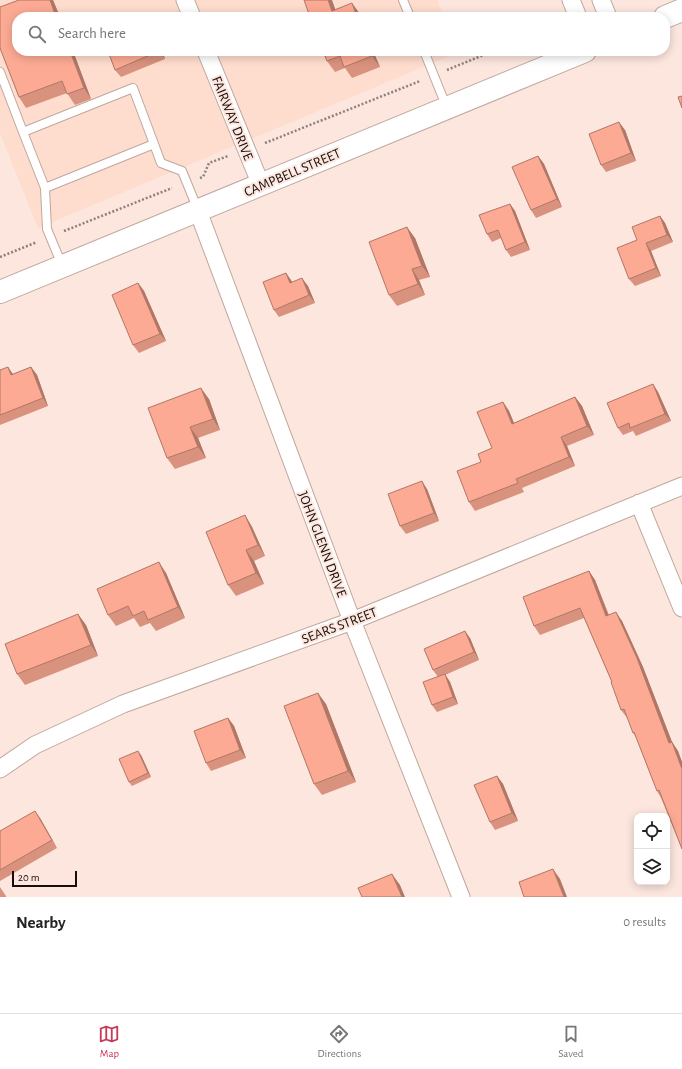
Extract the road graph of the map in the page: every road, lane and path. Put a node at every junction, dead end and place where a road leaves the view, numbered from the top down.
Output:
1 (185, 0) edge
2 (403, 0) edge
3 (571, 0) edge
4 (601, 0) edge
5 (682, 10) edge
6 (190, 12) edge
7 (408, 12) edge
8 (576, 12) edge
9 (606, 12) edge
10 (670, 15) edge
11 (208, 56) edge
12 (426, 56) edge
13 (572, 56) edge
14 (0, 72) edge
15 (447, 108) junction
16 (24, 132) junction
17 (154, 144) junction
18 (261, 185) junction
19 (45, 188) junction
20 (198, 211) junction
21 (62, 266) junction
22 (0, 292) edge
23 (682, 486) edge
24 (640, 503) junction
25 (682, 608) edge
26 (352, 621) junction
27 (0, 769) edge
28 (461, 897) edge

1 - 6 street
2 - 7 lane
3 - 8 street
4 - 9 street
5 - 10 main road
11 - 18 street, FAIRWAY DRIVE
12 - 15 lane
13 - 15 main road, CAMPBELL STREET
14 - 16 lane
15 - 18 main road, CAMPBELL STREET
16 - 17 lane
16 - 19 lane
17 - 19 lane
17 - 20 lane
18 - 20 main road, CAMPBELL STREET
19 - 21 lane
20 - 21 main road, CAMPBELL STREET
20 - 26 street, JOHN GLENN DRIVE
21 - 22 main road, CAMPBELL STREET
23 - 24 street, SEARS STREET
24 - 25 street
24 - 26 street, SEARS STREET
26 - 27 street, SEARS STREET
26 - 28 street, JOHN GLENN DRIVE

